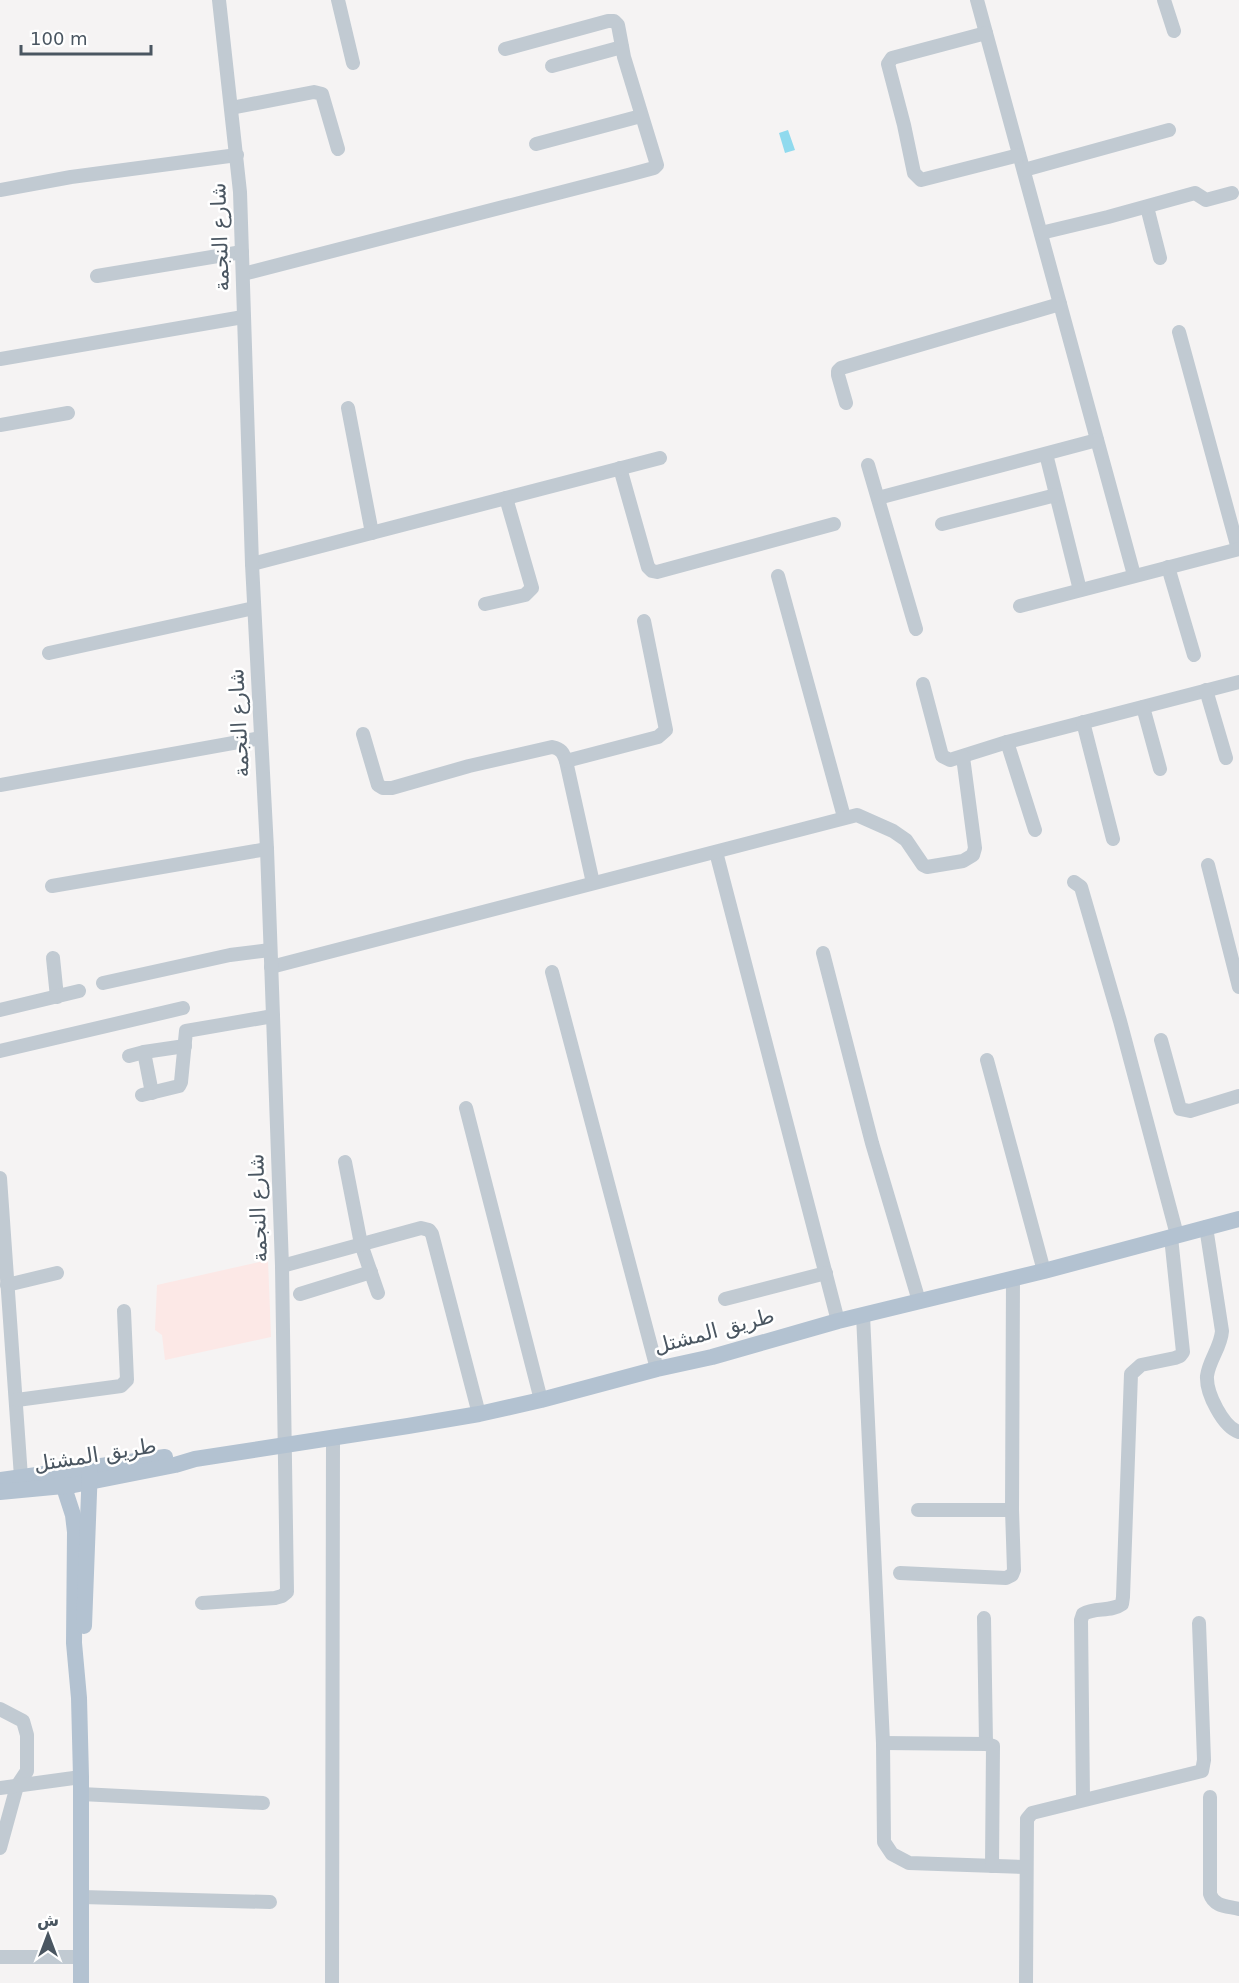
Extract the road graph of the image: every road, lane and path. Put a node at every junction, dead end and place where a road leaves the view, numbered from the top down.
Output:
1 (219, 0) edge
2 (338, 0) edge
3 (977, 0) edge
4 (1164, 0) edge
5 (1174, 31) dead end
6 (986, 33) junction
7 (622, 47) junction
8 (505, 49) dead end
9 (353, 63) dead end
10 (552, 66) dead end
11 (231, 108) junction
12 (641, 116) junction
13 (1169, 130) dead end
14 (536, 144) dead end
15 (338, 149) dead end
16 (237, 155) junction
17 (1019, 155) junction
18 (1024, 170) junction
19 (0, 190) edge
20 (1232, 193) dead end
21 (1146, 207) junction
22 (1041, 233) junction
23 (243, 252) junction
24 (1160, 258) dead end
25 (243, 274) junction
26 (97, 276) dead end
27 (1059, 304) junction
28 (243, 317) junction
29 (1179, 332) dead end
30 (0, 359) edge
31 (846, 403) dead end
32 (348, 408) dead end
33 (68, 413) dead end
34 (0, 425) edge
35 (1097, 440) junction
36 (1046, 454) junction
37 (660, 458) dead end
38 (868, 465) dead end
39 (620, 468) junction
40 (1056, 495) junction
41 (506, 498) junction
42 (878, 498) junction
43 (834, 524) dead end
44 (942, 524) dead end
45 (372, 532) junction
46 (1239, 549) edge
47 (252, 564) junction
48 (1168, 567) junction
49 (1134, 575) junction
50 (778, 576) dead end
51 (1080, 590) junction
52 (485, 604) dead end
53 (1020, 606) dead end
54 (254, 608) junction
55 (644, 621) dead end
56 (916, 629) dead end
57 (50, 653) dead end
58 (1194, 655) dead end
59 (1239, 682) edge
60 (923, 684) dead end
61 (1206, 690) junction
62 (1143, 707) junction
63 (1083, 722) junction
64 (363, 734) dead end
65 (261, 738) junction
66 (1006, 742) junction
67 (963, 757) junction
68 (1226, 758) dead end
69 (566, 761) junction
70 (1160, 769) dead end
71 (0, 785) edge
72 (844, 817) junction
73 (1035, 830) dead end
74 (1113, 839) dead end
75 (267, 849) junction
76 (716, 852) junction
77 (1208, 865) dead end
78 (1074, 882) dead end
79 (593, 883) junction
80 (52, 886) dead end
81 (270, 950) junction
82 (823, 953) dead end
83 (53, 958) dead end
84 (271, 967) junction
85 (552, 972) dead end
86 (103, 982) dead end
87 (1239, 987) edge
88 (79, 991) dead end
89 (57, 997) junction
90 (183, 1008) dead end
91 (0, 1010) edge
92 (273, 1016) junction
93 (1161, 1040) dead end
94 (185, 1046) junction
95 (0, 1051) edge
96 (144, 1052) junction
97 (129, 1056) dead end
98 (987, 1060) dead end
99 (1239, 1096) edge
100 (466, 1108) dead end
101 (345, 1162) dead end
102 (0, 1178) edge
103 (1239, 1219) edge
104 (1206, 1227) junction
105 (1174, 1236) junction
106 (361, 1244) junction
107 (282, 1266) junction
108 (1044, 1271) junction
109 (370, 1272) junction
110 (57, 1273) dead end
111 (826, 1273) junction
112 (1013, 1278) junction
113 (7, 1285) junction
114 (378, 1293) dead end
115 (300, 1294) dead end
116 (725, 1299) dead end
117 (919, 1301) junction
118 (124, 1311) dead end
119 (863, 1315) junction
120 (838, 1321) junction
121 (6, 1349) edge
122 (657, 1369) junction
123 (17, 1400) junction
124 (541, 1400) junction
125 (479, 1414) junction
126 (1239, 1432) edge
127 (333, 1438) junction
128 (284, 1445) junction
129 (90, 1475) junction
130 (21, 1477) junction
131 (61, 1479) junction
132 (0, 1480) edge
133 (0, 1492) edge
134 (918, 1510) dead end
135 (1012, 1510) junction
136 (900, 1574) dead end
137 (202, 1603) dead end
138 (984, 1618) dead end
139 (1198, 1623) dead end
140 (79, 1698) junction
141 (0, 1709) edge
142 (883, 1743) junction
143 (986, 1744) junction
144 (81, 1777) junction
145 (17, 1786) junction
146 (0, 1788) edge
147 (81, 1794) junction
148 (1210, 1797) dead end
149 (1083, 1799) junction
150 (263, 1803) dead end
151 (0, 1848) edge
152 (992, 1866) junction
153 (1026, 1867) junction
154 (82, 1897) junction
155 (270, 1902) dead end
156 (1239, 1908) edge
157 (0, 1958) edge
158 (81, 1958) junction
159 (81, 1983) edge
160 (332, 1983) edge
161 (1026, 1983) edge

1 - 11 street, شارع النجمة
2 - 9 street
3 - 6 street
4 - 5 street
6 - 17 street
6 - 17 street
7 - 8 street
7 - 10 street
7 - 12 street
11 - 15 street
11 - 16 street, شارع النجمة
12 - 14 street
12 - 25 street
13 - 18 street
16 - 19 street
16 - 23 street, شارع النجمة
17 - 18 street
18 - 22 street
20 - 21 street
21 - 22 street
21 - 24 street
22 - 27 street
23 - 25 street, شارع النجمة
23 - 26 street
25 - 28 street, شارع النجمة
27 - 31 street
27 - 35 street
28 - 30 street
28 - 47 street, شارع النجمة
29 - 46 street
32 - 45 street
33 - 34 street
35 - 36 street
35 - 49 street
36 - 40 street
36 - 42 street
37 - 39 street
38 - 42 street
39 - 41 street
39 - 43 street
40 - 44 street
40 - 51 street
41 - 45 street
41 - 52 street
42 - 56 street
45 - 47 street
46 - 48 street
47 - 54 street, شارع النجمة
48 - 49 street
48 - 58 street
49 - 51 street
50 - 72 street
51 - 53 street
54 - 57 street
54 - 65 street, شارع النجمة
55 - 69 street
59 - 61 street
60 - 67 street
61 - 62 street
61 - 68 street
62 - 63 street
62 - 70 street
63 - 66 street
63 - 74 street
64 - 69 street
65 - 71 street
65 - 75 street, شارع النجمة
66 - 67 street
66 - 73 street
67 - 72 street
69 - 79 street
72 - 76 street
75 - 80 street
75 - 81 street, شارع النجمة
76 - 79 street
76 - 111 street
77 - 87 street
78 - 105 street
79 - 84 street
81 - 84 street, شارع النجمة
81 - 86 street
82 - 117 street
83 - 89 street
84 - 92 street, شارع النجمة
85 - 122 street
88 - 89 street
89 - 91 street
90 - 95 street
92 - 94 street
92 - 107 street, شارع النجمة
93 - 99 street
94 - 96 street
94 - 96 street
96 - 97 street
98 - 108 street
100 - 124 street
101 - 106 street
102 - 113 street
103 - 104 main road, طريق المشتل
104 - 105 main road, طريق المشتل
104 - 126 street
105 - 108 main road, طريق المشتل
105 - 149 street
106 - 107 street
106 - 109 street
106 - 125 street
107 - 128 street, شارع النجمة
108 - 112 main road, طريق المشتل
109 - 114 street
109 - 115 street
110 - 113 street
111 - 116 street
111 - 120 street
112 - 117 main road, طريق المشتل
112 - 135 street
113 - 121 street
117 - 119 main road, طريق المشتل
118 - 123 street
119 - 120 main road, طريق المشتل
119 - 142 street
120 - 122 main road, طريق المشتل
121 - 123 street
122 - 124 main road, طريق المشتل
123 - 130 street
124 - 125 main road, طريق المشتل
125 - 127 main road, طريق المشتل
127 - 128 main road, طريق المشتل
127 - 160 street
128 - 129 main road, طريق المشتل
128 - 137 street, شارع النجمة
129 - 131 main road, طريق المشتل
129 - 140 main road
130 - 131 main road, طريق المشتل
130 - 132 main road, طريق المشتل
131 - 133 main road, طريق المشتل
131 - 140 main road
134 - 135 street
135 - 136 street
138 - 143 street
139 - 149 street
140 - 144 main road
141 - 145 street
142 - 143 street
142 - 152 street
143 - 152 street
144 - 145 street
144 - 147 main road
145 - 146 street
145 - 151 street
147 - 150 street
147 - 154 main road
148 - 156 street
149 - 153 street
152 - 153 street
153 - 161 street
154 - 155 street
154 - 158 main road
157 - 158 street
158 - 159 main road

